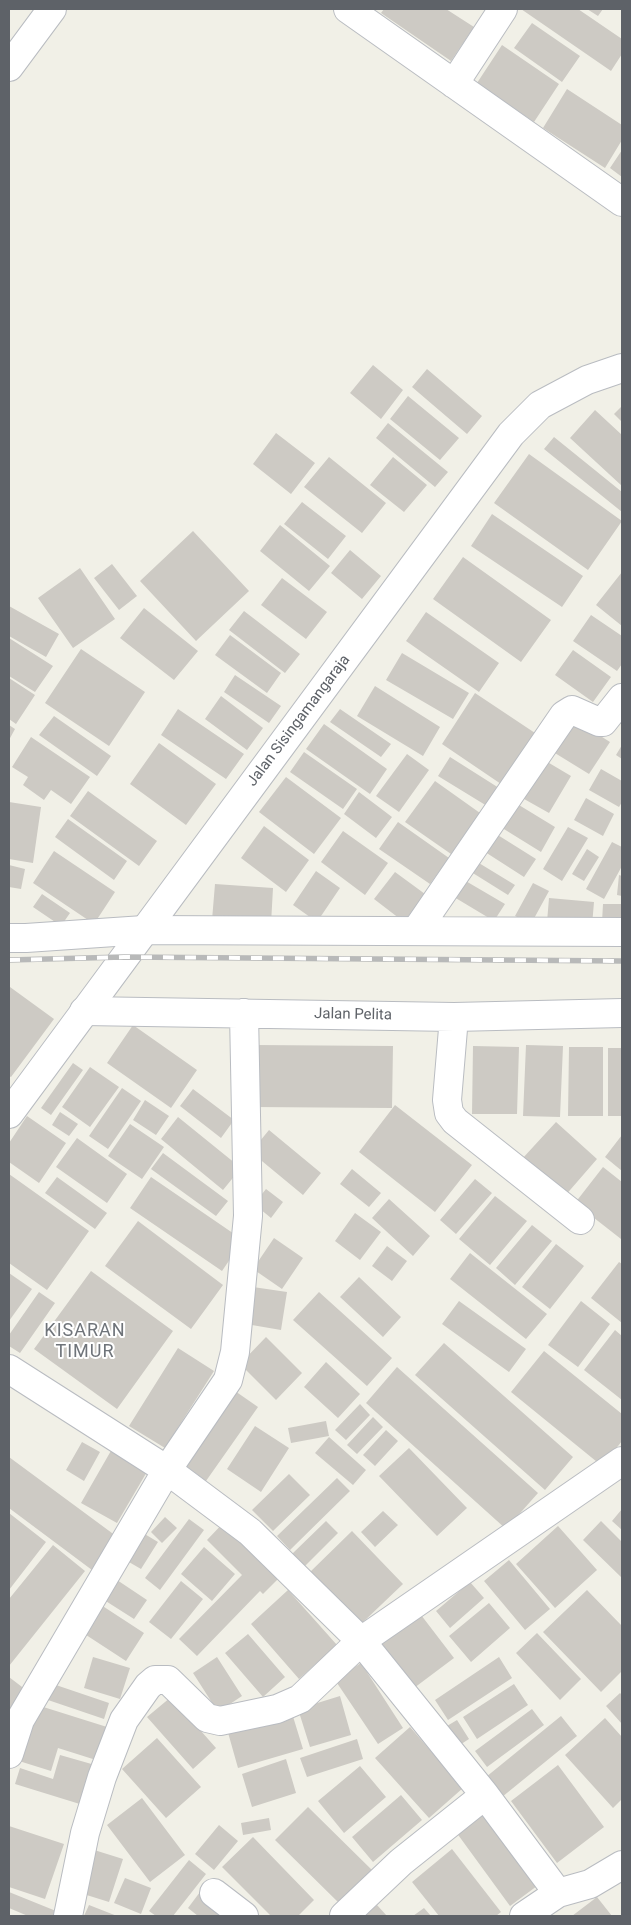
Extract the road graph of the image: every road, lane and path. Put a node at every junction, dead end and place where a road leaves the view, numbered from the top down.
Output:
1 (52, 9) edge
2 (348, 9) edge
3 (502, 9) edge
4 (9, 67) edge
5 (454, 84) junction
6 (622, 202) edge
7 (622, 368) edge
8 (622, 698) edge
9 (144, 930) junction
10 (416, 931) junction
11 (622, 932) edge
12 (9, 938) edge
13 (84, 1012) junction
14 (244, 1013) junction
15 (622, 1013) edge
16 (454, 1017) junction
17 (9, 1114) edge
18 (580, 1220) dead end
19 (9, 1369) edge
20 (622, 1461) edge
21 (167, 1470) junction
22 (361, 1642) junction
23 (9, 1754) edge
24 (485, 1796) junction
25 (622, 1865) edge
26 (214, 1893) dead end
27 (558, 1893) junction
28 (68, 1916) edge
29 (244, 1916) edge
30 (344, 1916) edge
31 (524, 1916) edge

1 - 4 street
2 - 5 street
3 - 5 street
5 - 6 street
7 - 9 street, Jalan Sisingamangaraja
8 - 10 street
9 - 10 street
9 - 12 street
9 - 13 street, Jalan Sisingamangaraja
10 - 11 street
13 - 14 street, Jalan Pelita
13 - 17 street, Jalan Sisingamangaraja
14 - 16 street, Jalan Pelita
14 - 21 street
15 - 16 street, Jalan Pelita
16 - 18 street
19 - 21 street
20 - 22 street
21 - 22 street
21 - 23 street
22 - 24 street
22 - 28 street
24 - 27 street
24 - 30 street
25 - 27 street
26 - 29 street
27 - 31 street

